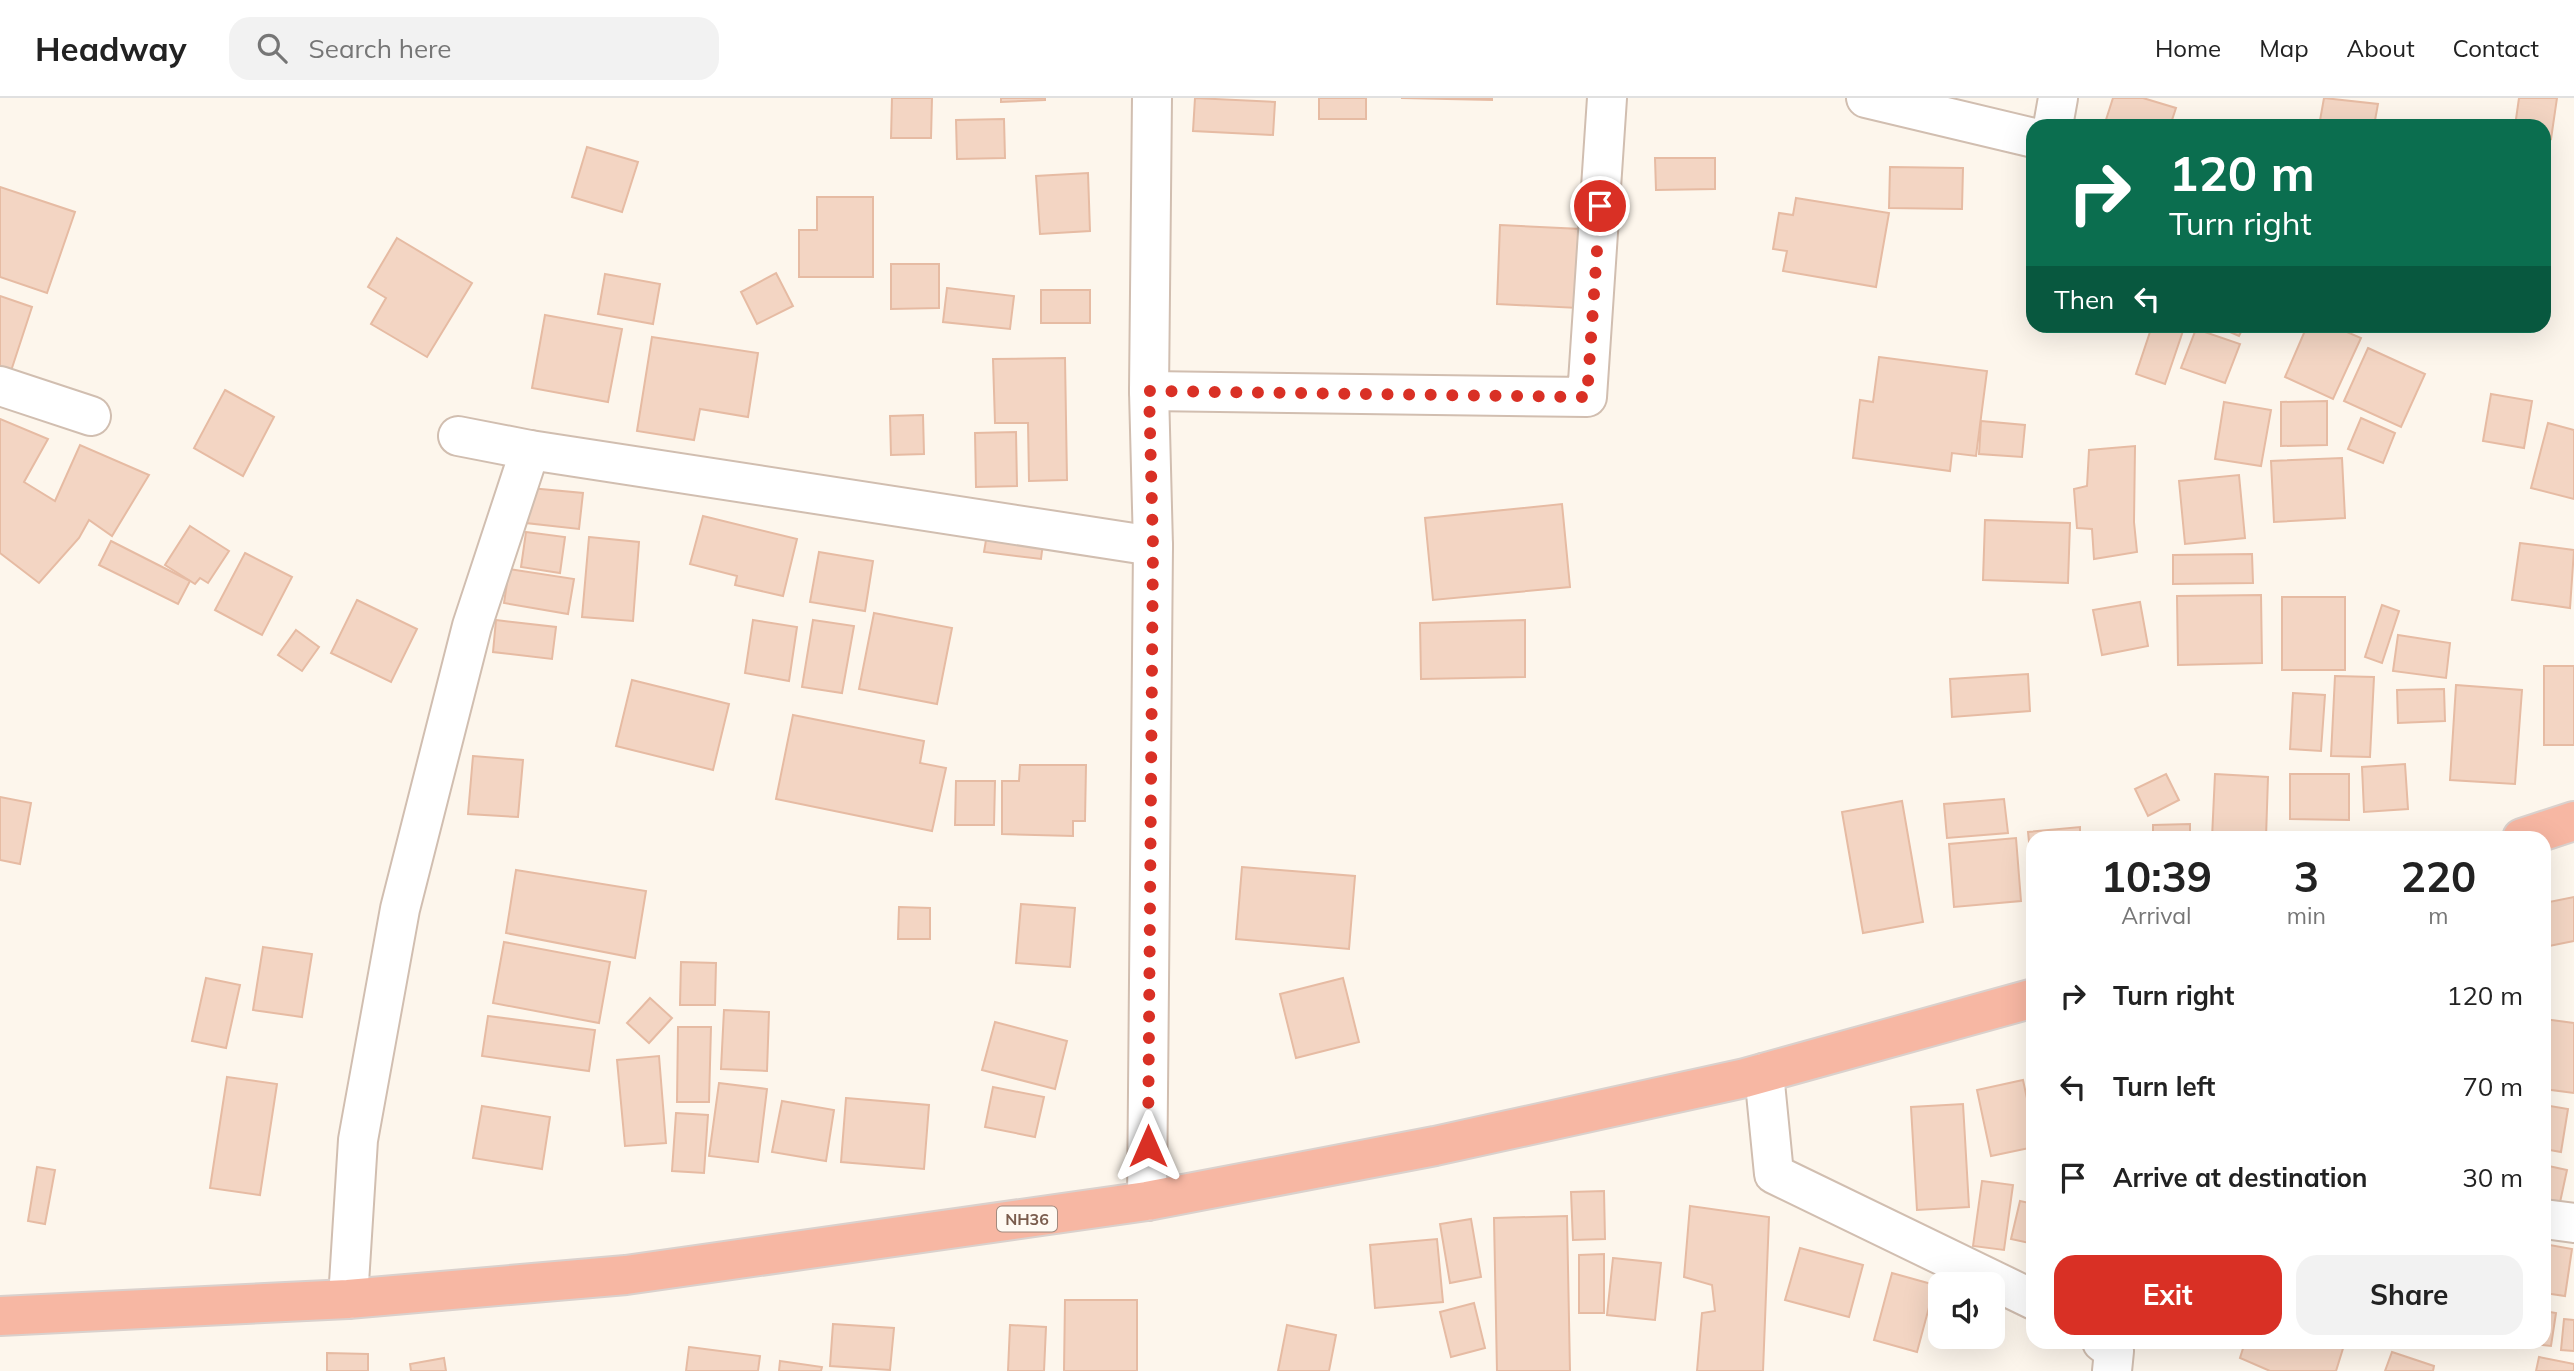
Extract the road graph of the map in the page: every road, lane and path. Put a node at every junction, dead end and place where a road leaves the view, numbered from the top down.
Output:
1 (1152, 98) edge
2 (1607, 98) edge
3 (1866, 98) edge
4 (2058, 98) edge
5 (2054, 119) edge
6 (2026, 136) edge
7 (0, 386) edge
8 (1149, 391) junction
9 (91, 416) dead end
10 (458, 436) dead end
11 (530, 450) junction
12 (1153, 546) junction
13 (2574, 821) edge
14 (2543, 831) edge
15 (2026, 1000) edge
16 (1764, 1073) junction
17 (1147, 1201) junction
18 (2551, 1220) edge
19 (2574, 1223) edge
20 (2026, 1296) edge
21 (348, 1299) junction
22 (0, 1315) edge
23 (2112, 1349) edge
24 (2112, 1371) edge

1 - 8 street
2 - 8 street
3 - 6 street
4 - 5 street
7 - 9 street
8 - 12 street
10 - 11 street
11 - 12 street
11 - 21 street
12 - 17 street
13 - 14 highway
15 - 16 highway, NH36
16 - 17 highway, NH36
16 - 20 street
17 - 21 highway, NH36
18 - 19 street
21 - 22 highway, NH36
23 - 24 street

